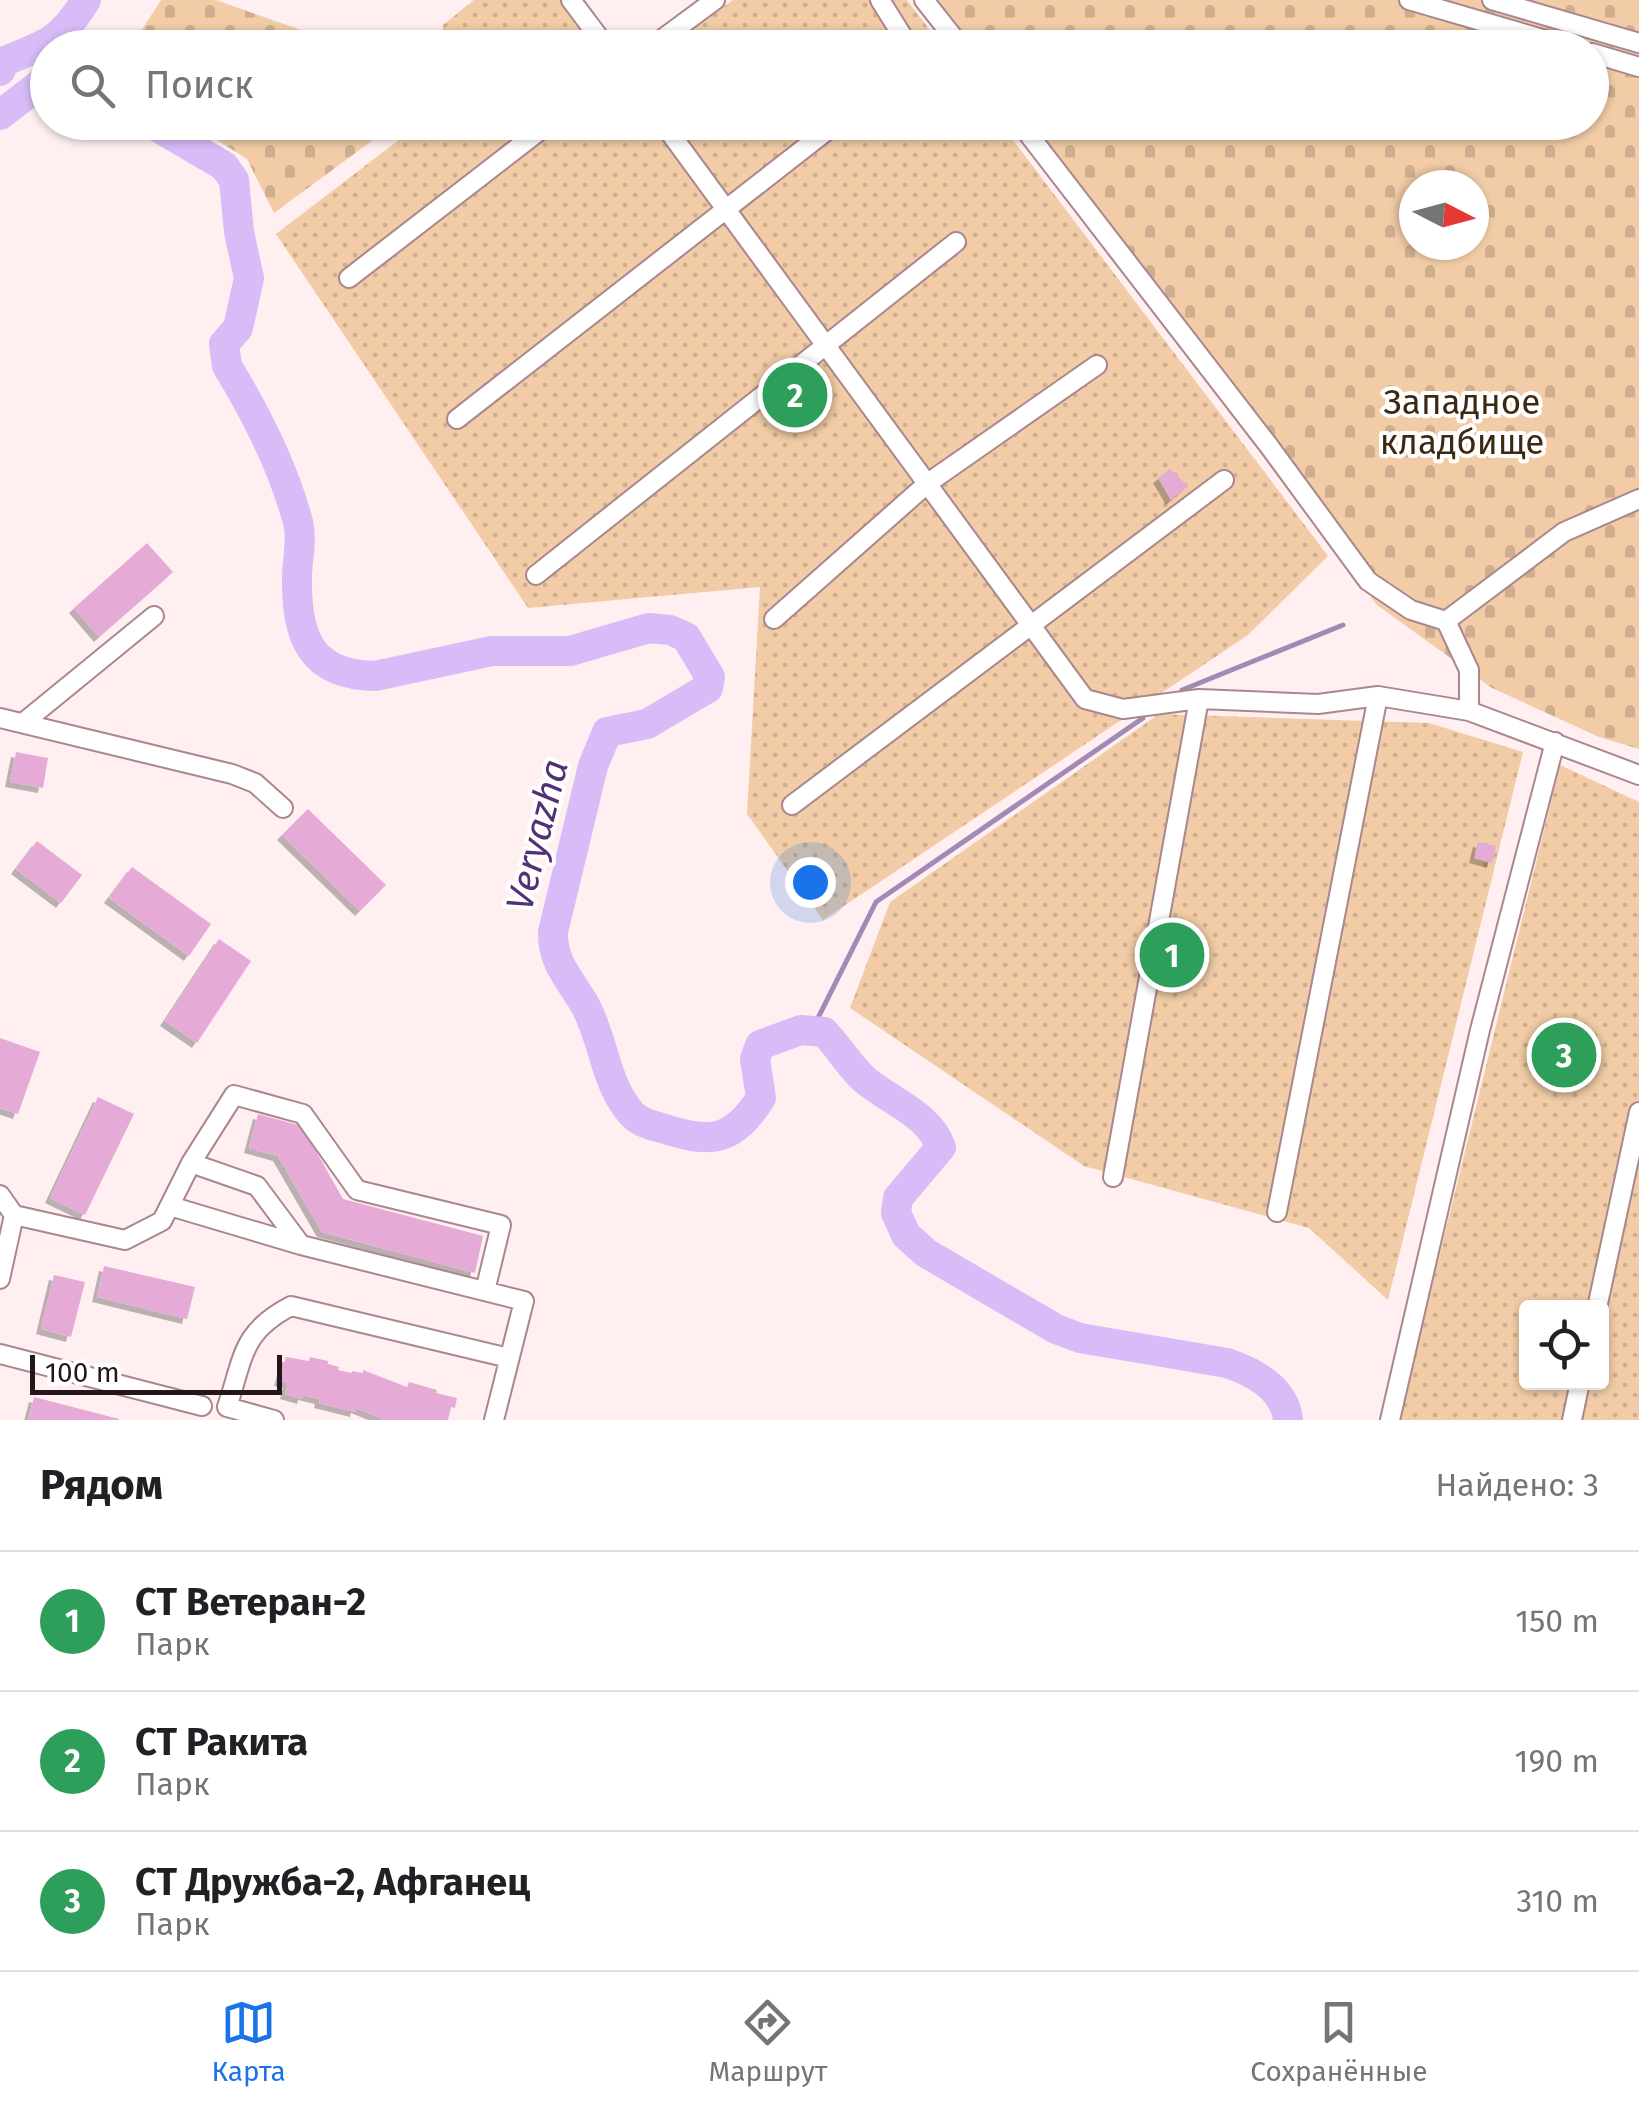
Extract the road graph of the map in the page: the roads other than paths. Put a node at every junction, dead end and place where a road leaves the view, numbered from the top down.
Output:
1 (571, 0) edge
2 (714, 0) edge
3 (880, 0) edge
4 (924, 0) edge
5 (1409, 0) edge
6 (1492, 0) edge
7 (594, 30) edge
8 (674, 30) edge
9 (899, 30) edge
10 (948, 30) edge
11 (1512, 30) edge
12 (1595, 30) edge
13 (1609, 34) edge
14 (1639, 43) edge
15 (1609, 58) edge
16 (1639, 66) edge
17 (528, 140) edge
18 (675, 140) edge
19 (814, 140) edge
20 (1034, 140) edge
21 (724, 208) junction
22 (956, 242) dead end
23 (349, 278) dead end
24 (825, 346) junction
25 (1097, 365) dead end
26 (457, 418) dead end
27 (1224, 480) dead end
28 (928, 483) junction
29 (1639, 499) edge
30 (536, 576) dead end
31 (154, 616) dead end
32 (774, 619) dead end
33 (1446, 621) junction
34 (1030, 624) junction
35 (1378, 696) junction
36 (1199, 699) junction
37 (1469, 711) junction
38 (0, 718) edge
39 (23, 723) junction
40 (1554, 742) junction
41 (1639, 775) edge
42 (792, 805) dead end
43 (283, 808) dead end
44 (1639, 1112) edge
45 (191, 1163) junction
46 (1112, 1177) dead end
47 (0, 1195) edge
48 (170, 1206) junction
49 (1277, 1212) dead end
50 (14, 1215) junction
51 (301, 1245) junction
52 (0, 1279) edge
53 (485, 1292) junction
54 (1599, 1300) edge
55 (0, 1354) edge
56 (510, 1358) junction
57 (1578, 1390) edge
58 (202, 1406) dead end
59 (274, 1420) edge
60 (494, 1420) edge
61 (1390, 1420) edge
62 (1572, 1420) edge

1 - 7 street
2 - 8 street
3 - 9 street
4 - 10 street
5 - 11 street
6 - 12 street
13 - 14 street
15 - 16 street
17 - 23 street
18 - 21 street
19 - 21 street
20 - 33 street
21 - 24 street
21 - 26 street
22 - 24 street
24 - 28 street
24 - 30 street
25 - 28 street
27 - 34 street
28 - 32 street
28 - 34 street
29 - 33 street
31 - 39 street
33 - 37 street
34 - 36 street
34 - 42 street
35 - 36 street
35 - 37 street
35 - 49 street
36 - 46 street
37 - 40 street
38 - 39 street
39 - 43 street
40 - 41 street
40 - 61 street
44 - 54 street
45 - 48 street
45 - 51 street
45 - 53 street
47 - 50 street
48 - 50 street
48 - 51 street
50 - 52 street
51 - 53 street
53 - 56 street
55 - 58 street
56 - 59 street
56 - 60 street
57 - 62 street

